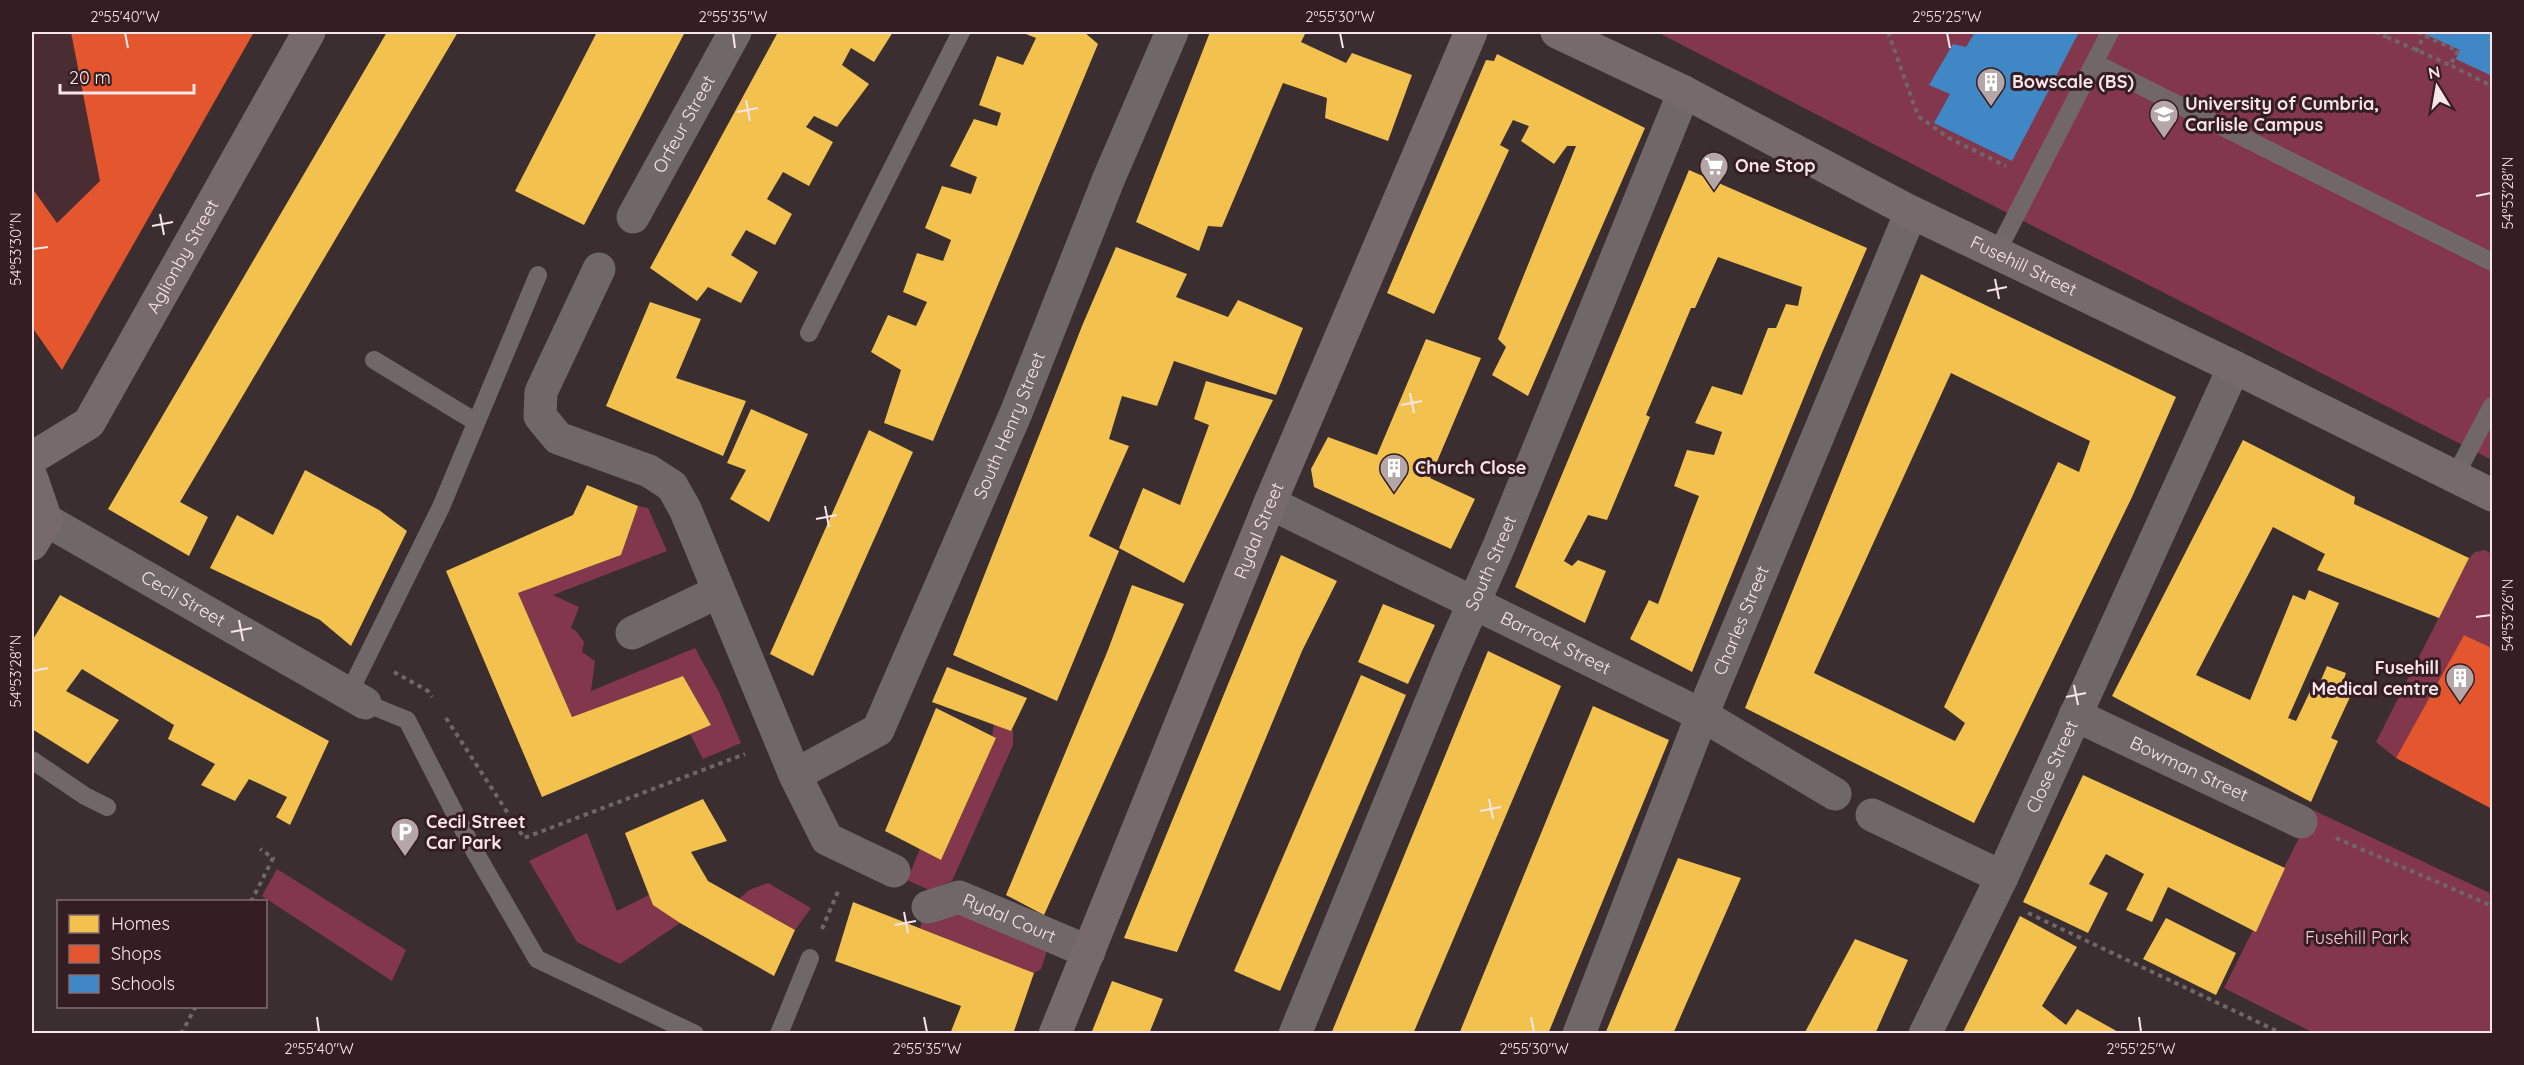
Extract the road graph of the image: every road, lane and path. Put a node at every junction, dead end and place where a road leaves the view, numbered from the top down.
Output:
1 (309, 32) edge
2 (735, 32) edge
3 (961, 32) edge
4 (1172, 32) edge
5 (1471, 32) edge
6 (1557, 32) edge
7 (1888, 32) edge
8 (2110, 32) edge
9 (2375, 32) edge
10 (2390, 32) edge
11 (2417, 32) edge
12 (2424, 35) junction
13 (2387, 37) junction
14 (2416, 51) junction
15 (2095, 63) junction
16 (2450, 65) junction
17 (2493, 87) edge
18 (1684, 92) junction
19 (2034, 177) junction
20 (1911, 212) junction
21 (633, 217) dead end
22 (1997, 252) junction
23 (2493, 262) edge
24 (599, 269) dead end
25 (538, 275) dead end
26 (809, 333) dead end
27 (374, 360) dead end
28 (2234, 367) junction
29 (2493, 406) edge
30 (476, 422) junction
31 (32, 458) edge
32 (2455, 476) junction
33 (32, 479) edge
34 (2493, 495) edge
35 (1270, 503) junction
36 (36, 525) edge
37 (718, 592) junction
38 (1475, 603) junction
39 (632, 633) dead end
40 (366, 658) junction
41 (357, 698) junction
42 (434, 700) dead end
43 (441, 710) dead end
44 (1701, 714) junction
45 (2075, 716) junction
46 (780, 740) junction
47 (32, 760) edge
48 (795, 775) junction
49 (1835, 794) dead end
50 (107, 807) dead end
51 (1872, 815) dead end
52 (2301, 822) joint
53 (260, 849) dead end
54 (855, 852) junction
55 (894, 871) dead end
56 (1997, 886) junction
57 (252, 900) edge
58 (2493, 906) edge
59 (928, 907) dead end
60 (1089, 952) junction
61 (810, 958) joint
62 (195, 1008) edge
63 (181, 1034) edge
64 (695, 1034) edge
65 (779, 1034) edge
66 (1055, 1034) edge
67 (1295, 1034) edge
68 (1579, 1034) edge
69 (1925, 1034) edge
70 (2283, 1034) edge

1 - 31 street, Aglionby Street
2 - 21 street, Orfeur Street
3 - 26 lane
4 - 48 street, South Henry Street
5 - 35 street, Rydal Street
6 - 18 street, Fusehill Street
7 - 19 path
8 - 15 lane
9 - 13 path
10 - 13 path
11 - 12 path
12 - 14 path
12 - 16 path
13 - 14 path
14 - 16 path
15 - 19 lane
15 - 23 lane
16 - 17 path
18 - 20 street, Fusehill Street
18 - 38 street, South Street
19 - 22 lane
20 - 22 street, Fusehill Street
20 - 44 street, Charles Street
22 - 28 street, Fusehill Street
24 - 37 street
25 - 30 lane
27 - 30 lane
28 - 32 street, Fusehill Street
28 - 45 street, Close Street
29 - 32 lane
30 - 40 lane
32 - 34 street, Fusehill Street
33 - 36 street
35 - 38 street, Barrock Street
35 - 60 street, Rydal Street
36 - 41 street, Cecil Street
37 - 39 street
37 - 46 street
38 - 44 street, Barrock Street
38 - 67 street, South Street
40 - 41 lane
40 - 42 path
41 - 64 lane
43 - 46 path
44 - 49 street, Barrock Street
44 - 68 street, Charles Street
45 - 52 street, Bowman Street
45 - 56 street, Close Street
46 - 48 street
47 - 50 lane
48 - 54 street
51 - 56 street
52 - 58 path
53 - 57 path
54 - 55 street
54 - 61 path
56 - 69 street, Close Street
56 - 70 path
59 - 60 street, Rydal Court
60 - 66 street, Rydal Street
61 - 65 lane
62 - 63 path

